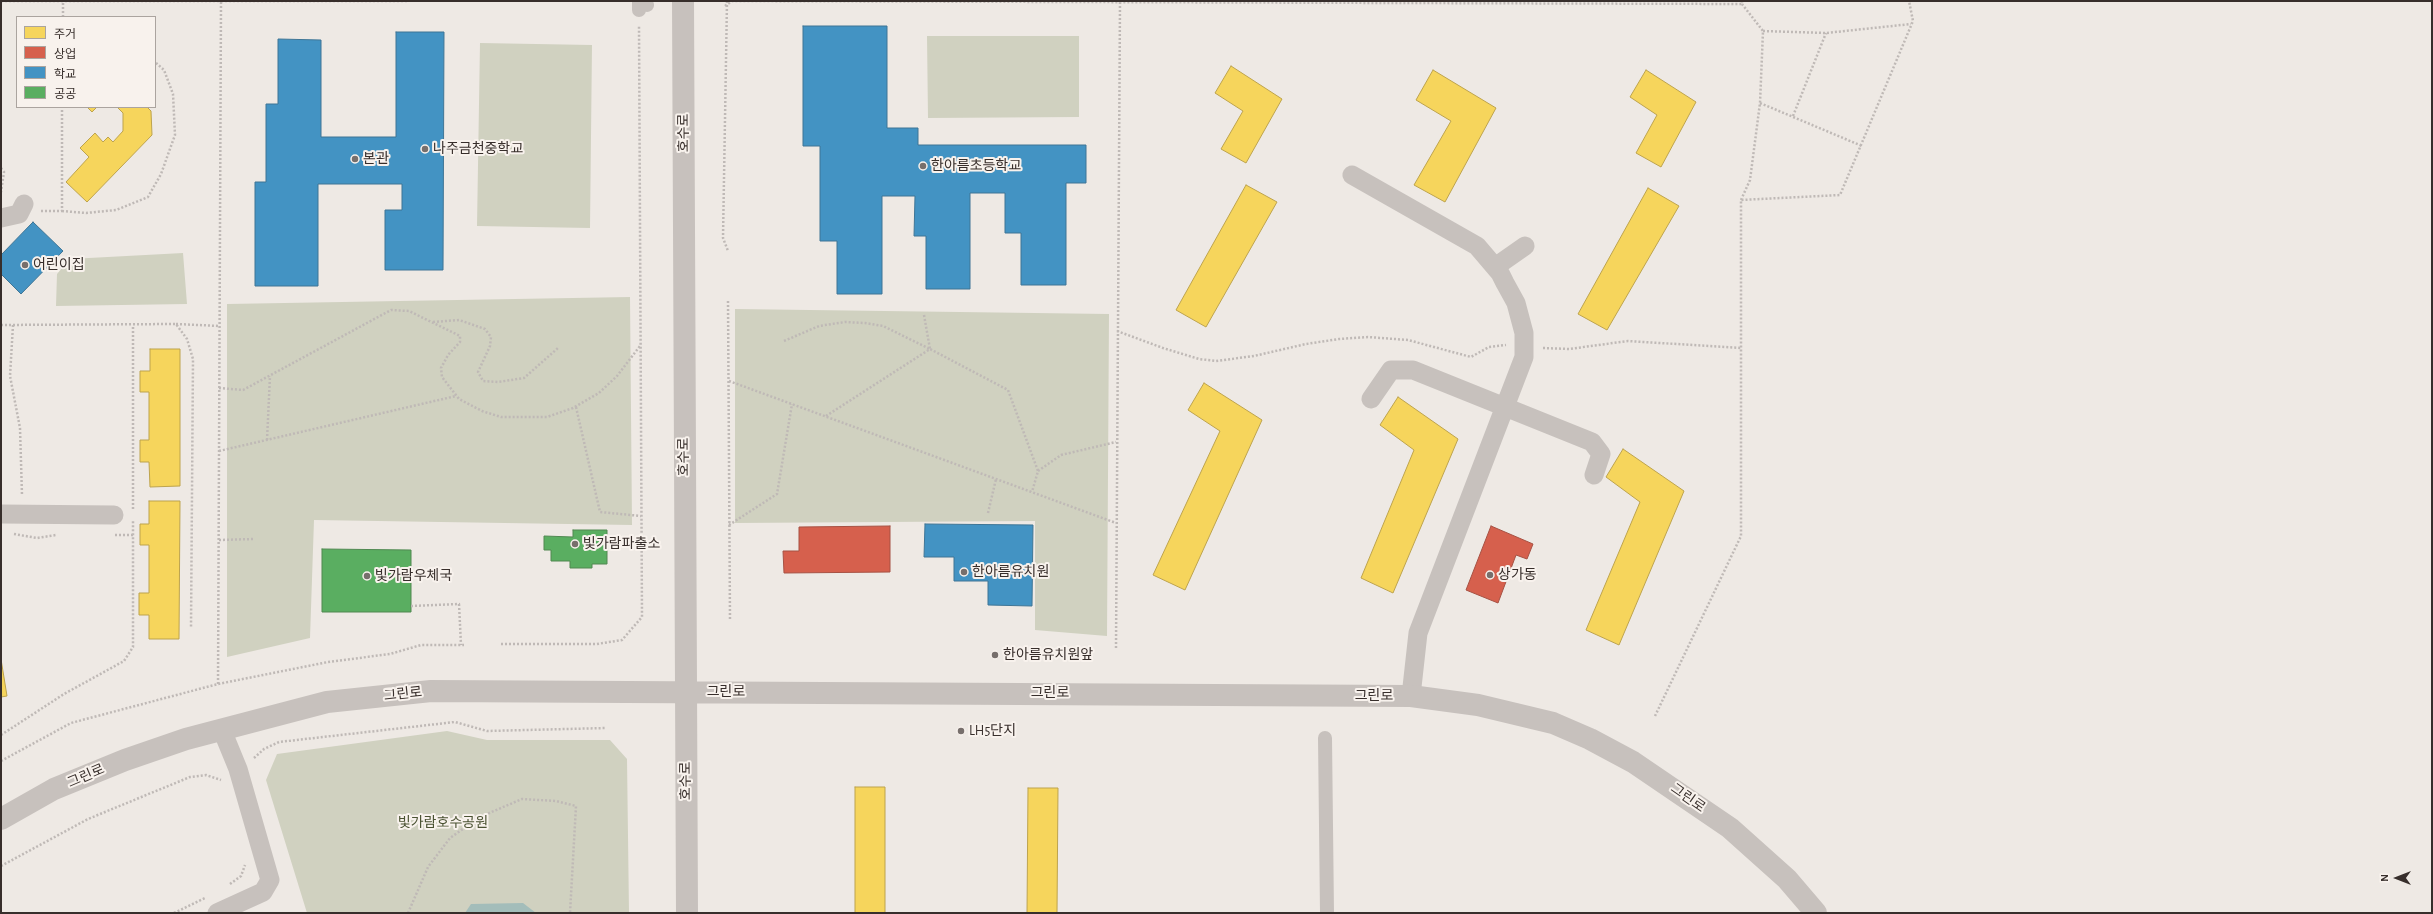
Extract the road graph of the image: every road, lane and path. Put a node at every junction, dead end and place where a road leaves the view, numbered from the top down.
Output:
1 (1, 1) edge
2 (407, 1) edge
3 (683, 1) edge
4 (1909, 1) edge
5 (63, 2) edge
6 (221, 2) edge
7 (1120, 2) edge
8 (1742, 2) edge
9 (727, 4) edge
10 (643, 8) dead end
11 (63, 16) edge
12 (1911, 24) junction
13 (1763, 31) junction
14 (1826, 33) junction
15 (156, 63) edge
16 (1760, 103) junction
17 (62, 108) edge
18 (1793, 116) junction
19 (1862, 146) junction
20 (1, 168) edge
21 (1352, 175) dead end
22 (1, 192) edge
23 (1741, 200) junction
24 (23, 207) joint
25 (62, 211) junction
26 (1, 218) edge
27 (1525, 246) dead end
28 (728, 251) dead end
29 (1495, 267) junction
30 (728, 301) dead end
31 (924, 315) dead end
32 (432, 322) junction
33 (176, 324) junction
34 (1, 325) edge
35 (13, 325) junction
36 (133, 326) junction
37 (220, 326) junction
38 (1117, 330) junction
39 (784, 341) dead end
40 (1524, 344) junction
41 (640, 345) junction
42 (558, 348) dead end
43 (1741, 348) junction
44 (930, 349) junction
45 (270, 376) junction
46 (729, 381) junction
47 (219, 388) junction
48 (456, 396) junction
49 (1371, 399) dead end
50 (792, 404) junction
51 (576, 407) junction
52 (1507, 407) junction
53 (826, 417) junction
54 (267, 440) junction
55 (1116, 442) junction
56 (219, 451) junction
57 (1038, 471) junction
58 (1594, 475) dead end
59 (996, 479) junction
60 (1032, 492) junction
61 (22, 500) dead end
62 (988, 513) dead end
63 (1, 514) edge
64 (114, 515) dead end
65 (641, 516) junction
66 (1116, 523) junction
67 (729, 526) junction
68 (254, 539) dead end
69 (219, 540) junction
70 (411, 606) dead end
71 (730, 620) dead end
72 (191, 627) dead end
73 (501, 644) dead end
74 (1116, 648) dead end
75 (218, 684) junction
76 (685, 692) junction
77 (1411, 696) junction
78 (1655, 716) dead end
79 (606, 728) dead end
80 (222, 730) junction
81 (1, 735) edge
82 (1326, 738) dead end
83 (252, 759) dead end
84 (1, 761) edge
85 (224, 788) dead end
86 (1, 819) edge
87 (247, 861) dead end
88 (1, 866) edge
89 (224, 888) dead end
90 (209, 895) dead end
91 (174, 913) edge
92 (217, 913) edge
93 (408, 913) edge
94 (570, 913) edge
95 (687, 913) edge
96 (1328, 913) edge
97 (1816, 913) edge

1 - 5 path
2 - 6 path
3 - 76 street, 호수로
4 - 12 path
5 - 6 path
5 - 11 path
6 - 37 path
7 - 8 path
7 - 9 path
7 - 38 path
8 - 13 path
9 - 28 path
10 - 41 path
12 - 14 path
12 - 19 path
13 - 14 path
13 - 16 path
14 - 18 path
15 - 25 path
16 - 18 path
16 - 23 path
17 - 25 path
18 - 19 path
19 - 23 path
20 - 22 path
21 - 29 street
23 - 43 path
24 - 25 path
24 - 26 street
27 - 29 street
29 - 40 street
30 - 46 path
31 - 44 path
32 - 42 path
32 - 45 path
32 - 48 path
33 - 36 path
33 - 37 path
33 - 72 path
34 - 35 path
35 - 36 path
35 - 61 path
36 - 81 path
37 - 47 path
38 - 40 path
38 - 55 path
39 - 44 path
40 - 43 path
40 - 52 street
41 - 51 path
41 - 65 path
43 - 78 path
44 - 53 path
44 - 57 path
45 - 47 path
45 - 54 path
46 - 50 path
46 - 67 path
47 - 56 path
48 - 51 path
48 - 54 path
49 - 52 street
50 - 53 path
50 - 67 path
51 - 65 path
52 - 58 street
52 - 77 street
53 - 59 path
54 - 56 path
55 - 57 path
55 - 66 path
56 - 69 path
57 - 60 path
59 - 60 path
59 - 62 path
60 - 66 path
63 - 64 street
65 - 73 path
66 - 74 path
67 - 71 path
68 - 69 path
69 - 75 path
70 - 75 path
75 - 84 path
76 - 77 street, 그린로
76 - 80 street, 그린로
76 - 95 street, 호수로
77 - 97 street, 그린로
79 - 83 path
80 - 86 street, 그린로
80 - 92 street
82 - 96 street
85 - 88 path
87 - 89 path
90 - 91 path
93 - 94 path

